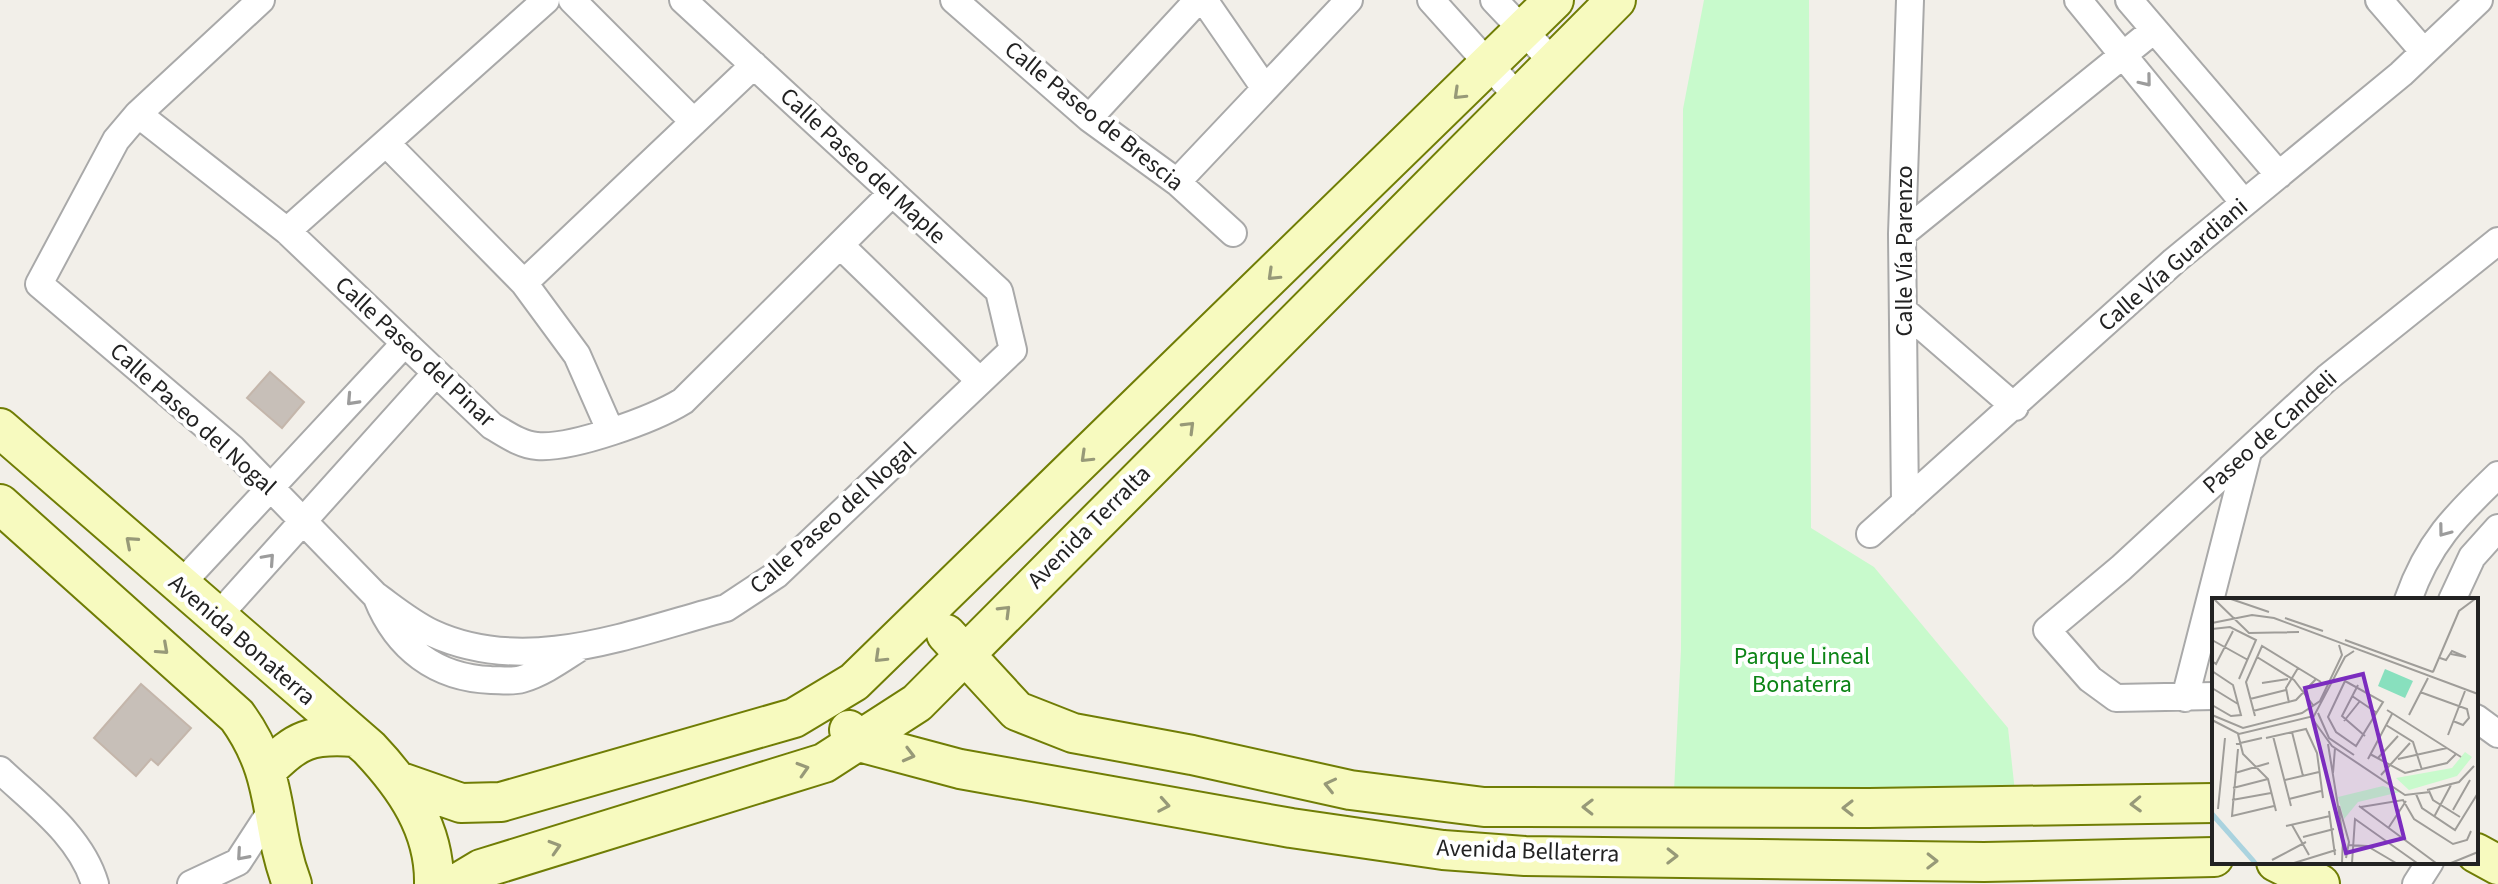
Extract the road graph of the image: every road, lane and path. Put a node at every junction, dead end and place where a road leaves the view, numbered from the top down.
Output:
1 (261, 0) edge
2 (546, 0) edge
3 (572, 0) edge
4 (683, 0) edge
5 (954, 0) edge
6 (1198, 0) edge
7 (1204, 0) edge
8 (1349, 0) edge
9 (1431, 0) edge
10 (1494, 0) edge
11 (1554, 0) edge
12 (1616, 0) edge
13 (1910, 0) edge
14 (2078, 0) edge
15 (2129, 0) edge
16 (2379, 0) edge
17 (2479, 0) edge
18 (2154, 30) junction
19 (1523, 31) junction
20 (2424, 52) junction
21 (2124, 53) junction
22 (1553, 62) junction
23 (1489, 64) junction
24 (754, 65) junction
25 (1264, 87) junction
26 (1518, 97) junction
27 (138, 114) junction
28 (1089, 118) junction
29 (694, 122) junction
30 (386, 143) junction
31 (2279, 175) junction
32 (1177, 182) junction
33 (892, 193) junction
34 (2244, 203) junction
35 (287, 231) junction
36 (1233, 233) dead end
37 (1902, 234) junction
38 (2498, 241) edge
39 (840, 245) junction
40 (524, 283) junction
41 (1903, 310) junction
42 (405, 343) junction
43 (1013, 350) joint
44 (436, 373) junction
45 (980, 381) junction
46 (2015, 407) junction
47 (0, 428) edge
48 (610, 430) junction
49 (2248, 452) junction
50 (2498, 475) edge
51 (270, 488) junction
52 (1905, 503) junction
53 (0, 504) edge
54 (303, 521) junction
55 (2498, 528) edge
56 (1870, 534) dead end
57 (180, 585) junction
58 (2409, 598) edge
59 (2453, 598) edge
60 (928, 612) junction
61 (217, 617) junction
62 (962, 655) junction
63 (2212, 696) edge
64 (2185, 698) junction
65 (825, 700) junction
66 (2478, 719) edge
67 (2498, 734) edge
68 (354, 737) junction
69 (859, 742) junction
70 (0, 770) edge
71 (398, 781) junction
72 (271, 787) junction
73 (2212, 803) edge
74 (2478, 854) edge
75 (2212, 857) edge
76 (2282, 864) edge
77 (2429, 864) edge
78 (2498, 865) edge
79 (499, 874) edge
80 (95, 884) edge
81 (191, 884) edge
82 (292, 884) edge
83 (434, 884) edge
84 (456, 884) edge
85 (2319, 884) edge
86 (2416, 884) edge

1 - 27 street
2 - 30 street
3 - 29 street
4 - 24 street, Calle Paseo del Maple
5 - 28 street, Calle Paseo de Brescia
6 - 28 street
7 - 25 street
8 - 25 street
9 - 23 street
10 - 19 street
11 - 19 street
12 - 22 street, Avenida Terralta
13 - 37 street, Calle Vía Parenzo
14 - 21 street
15 - 18 street
16 - 20 street
17 - 20 street, Calle Vía Guardiani
18 - 21 street
18 - 31 street
19 - 22 street
19 - 23 street
20 - 31 street, Calle Vía Guardiani
21 -> 34 street
21 - 37 street
22 - 26 street, Avenida Terralta
23 - 26 street
23 -> 60 street
24 - 29 street
24 - 33 street, Calle Paseo del Maple
25 - 32 street
62 -> 26 street, Avenida Terralta
27 - 35 street, Calle Paseo del Pinar
27 - 51 street, Calle Paseo del Nogal
28 - 32 street, Calle Paseo de Brescia
29 - 40 street
30 - 35 street
30 - 40 street
31 - 34 street, Calle Vía Guardiani
32 - 36 street, Calle Paseo de Brescia
33 - 39 street, Calle Paseo del Pinar
33 - 43 street, Calle Paseo del Maple
34 - 46 street, Calle Vía Guardiani
35 - 42 street, Calle Paseo del Pinar
37 - 41 street, Calle Vía Parenzo
38 - 49 street, Paseo de Candeli
39 - 45 street
39 - 48 street, Calle Paseo del Pinar
40 - 48 street
41 - 46 street
41 - 52 street, Calle Vía Parenzo
42 - 44 street, Calle Paseo del Pinar
42 -> 51 street
43 - 45 street, Calle Paseo del Nogal
44 - 48 street, Calle Paseo del Pinar
44 - 54 street
45 - 54 street, Calle Paseo del Nogal
46 - 52 street, Calle Vía Guardiani
57 -> 47 street, Avenida Bonaterra
49 - 64 street
49 - 64 street, Paseo de Candeli
50 -> 58 street
51 - 54 street, Calle Paseo del Nogal
51 - 57 street
52 - 56 street, Calle Vía Guardiani
53 -> 72 street
61 -> 54 street
55 - 59 street
57 - 61 street, Avenida Bonaterra
60 - 62 street, Avenida Bellaterra
60 -> 65 street
61 - 68 street, Avenida Bonaterra
62 - 69 street, Avenida Terralta
73 -> 62 street, Avenida Bellaterra
63 - 64 street
65 - 69 street
65 - 71 street
66 - 67 street
68 - 71 street, Avenida Bonaterra
68 - 72 street
69 -> 75 street, Avenida Bellaterra
79 -> 69 street, Avenida Terralta
70 - 80 street
71 - 83 street, Avenida Bonaterra
72 -> 81 street
72 - 82 street
74 - 78 street
76 - 85 street
77 - 86 street
79 - 84 street, Avenida Terralta

